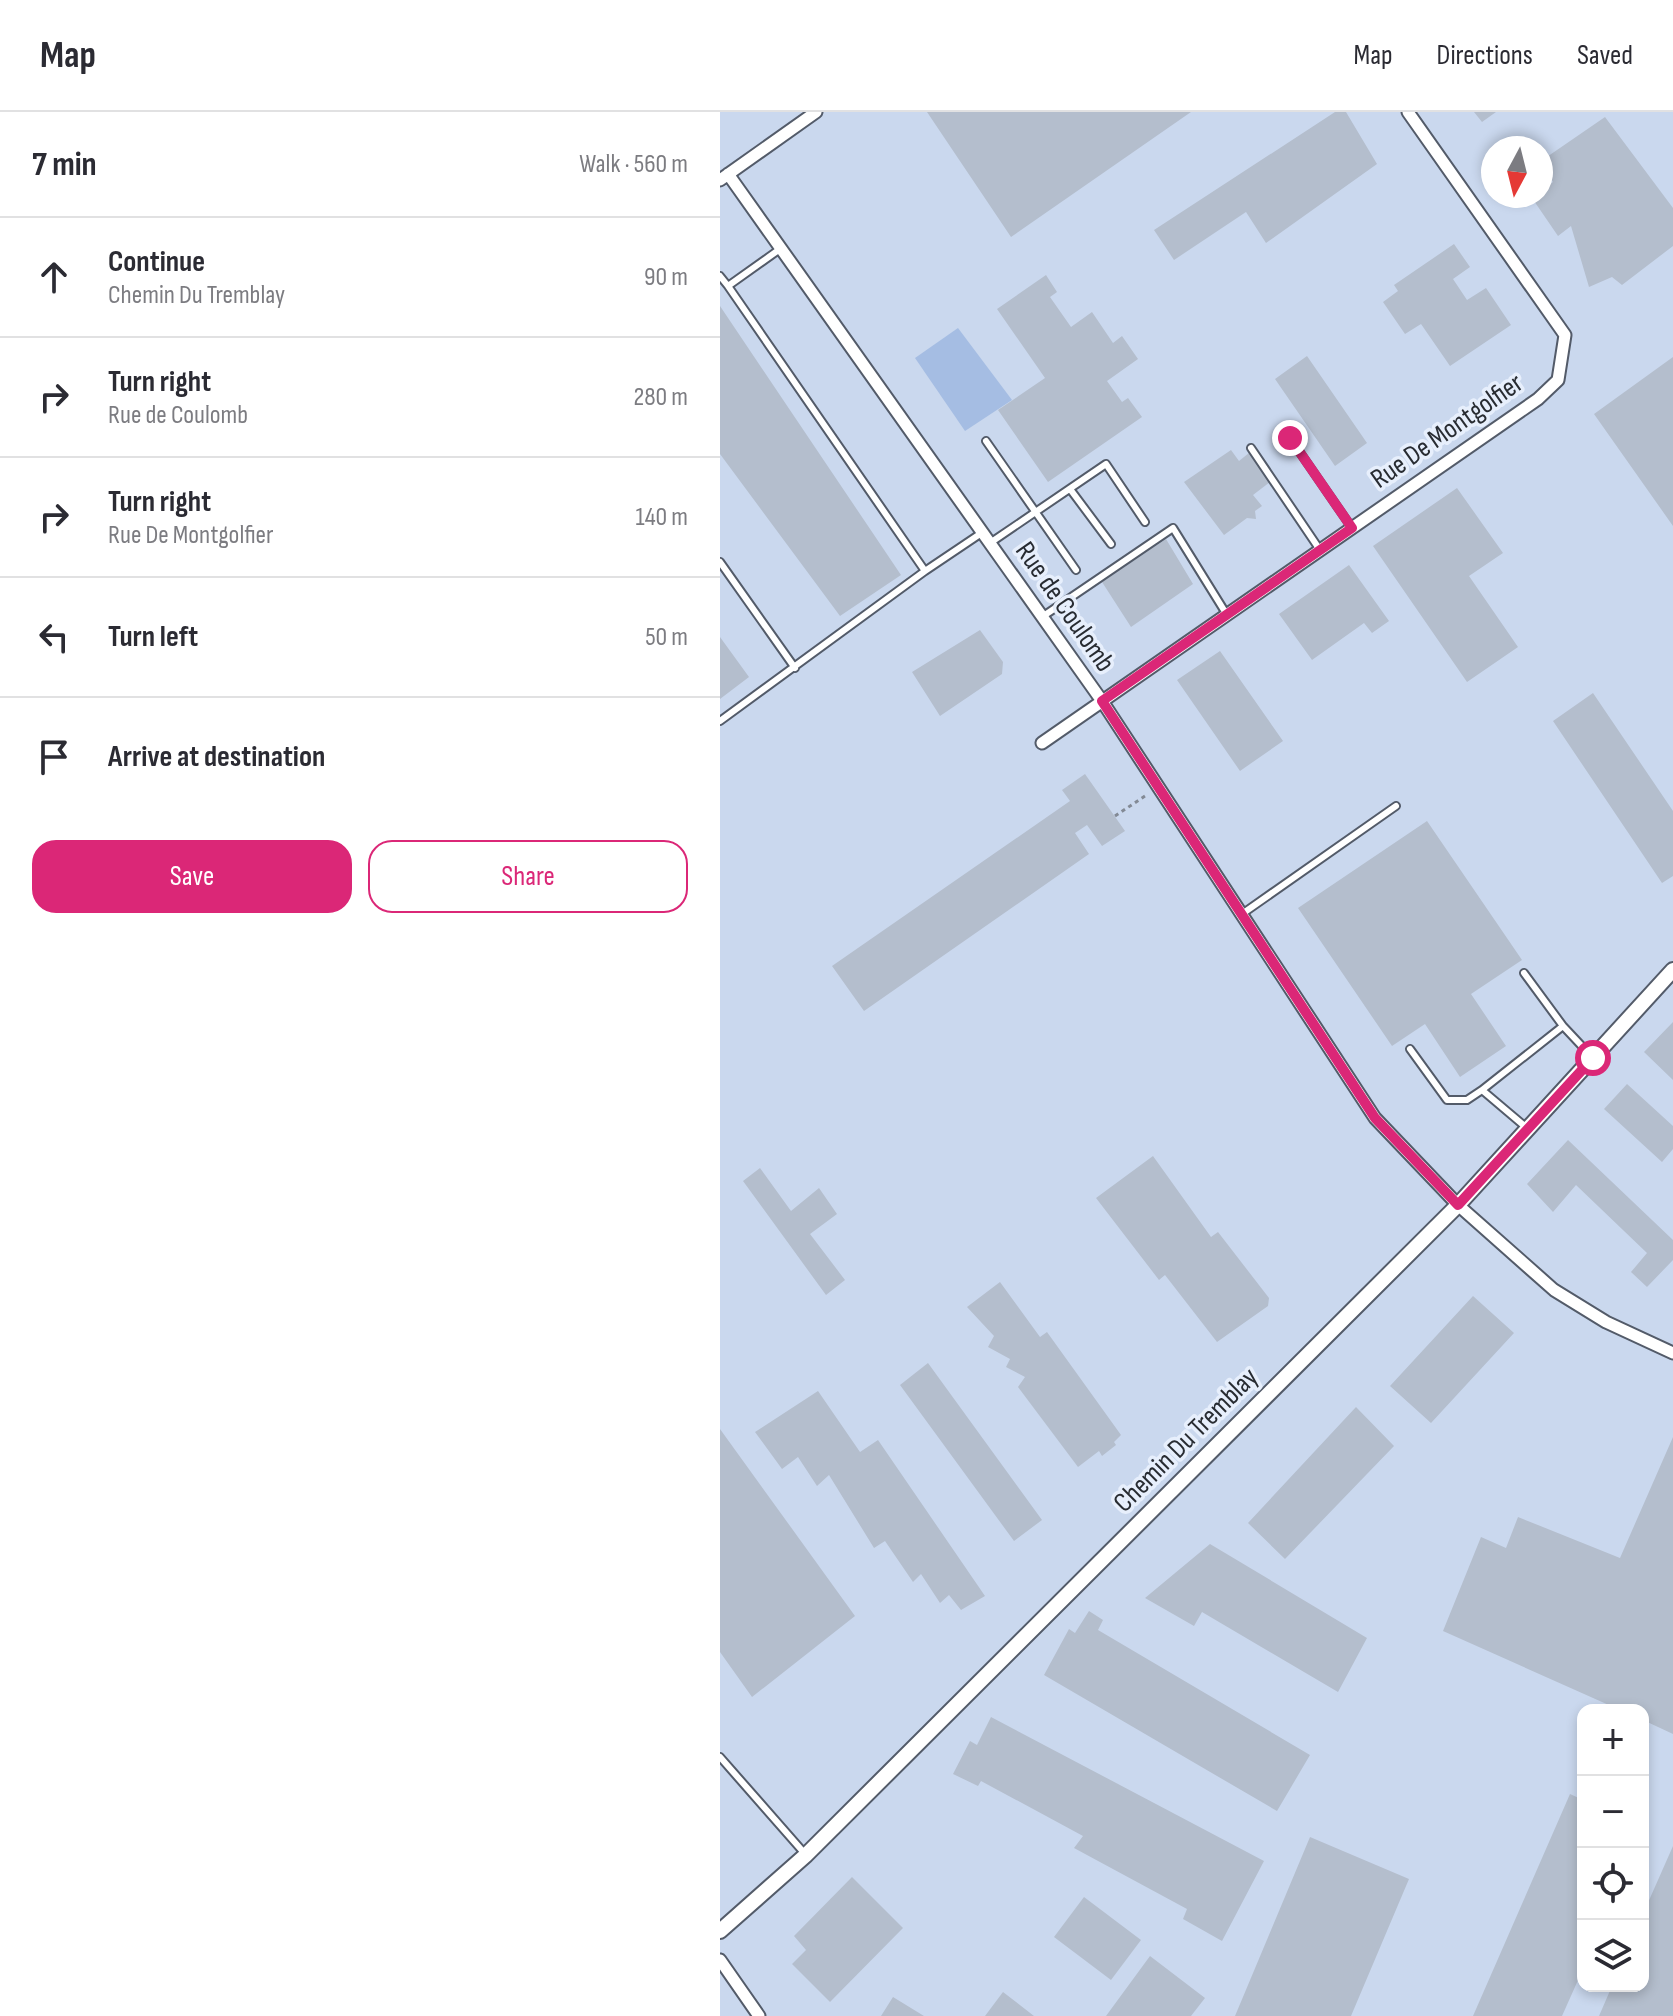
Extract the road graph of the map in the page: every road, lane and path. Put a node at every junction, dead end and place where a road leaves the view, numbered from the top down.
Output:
1 (816, 112) edge
2 (1408, 112) edge
3 (724, 177) edge
4 (781, 249) junction
5 (720, 276) edge
6 (728, 286) junction
7 (1290, 438) dead end
8 (986, 441) dead end
9 (1251, 448) dead end
10 (1070, 489) junction
11 (1035, 512) junction
12 (1145, 522) dead end
13 (1352, 528) junction
14 (983, 532) junction
15 (990, 543) junction
16 (1111, 544) dead end
17 (1320, 550) junction
18 (720, 562) edge
19 (1076, 570) dead end
20 (925, 571) junction
21 (1227, 615) junction
22 (1042, 617) junction
23 (795, 668) junction
24 (1102, 701) junction
25 (720, 721) edge
26 (1042, 743) dead end
27 (1159, 787) junction
28 (1396, 806) dead end
29 (1115, 816) dead end
30 (1242, 914) junction
31 (1673, 970) edge
32 (1524, 973) dead end
33 (1563, 1026) junction
34 (1410, 1049) dead end
35 (1593, 1058) junction
36 (1482, 1090) junction
37 (1528, 1129) junction
38 (1458, 1205) junction
39 (1673, 1353) edge
40 (720, 1757) edge
41 (806, 1855) junction
42 (720, 1931) edge
43 (720, 1960) edge
44 (759, 2016) edge

1 - 3 street
2 - 13 street, Rue De Montgolfier
3 - 4 street, Rue de Coulomb
4 - 6 lane
4 - 14 street, Rue de Coulomb
5 - 6 lane
6 - 20 lane
7 - 13 lane
8 - 11 lane
9 - 17 lane
10 - 11 lane
10 - 12 lane
10 - 16 lane
11 - 15 lane
11 - 19 lane
13 - 17 street, Rue De Montgolfier
14 - 15 street, Rue de Coulomb
14 - 20 lane
15 - 22 street, Rue de Coulomb
17 - 21 street, Rue De Montgolfier
18 - 23 lane
20 - 23 lane
21 - 22 lane
21 - 24 street, Rue De Montgolfier
22 - 24 street, Rue de Coulomb
23 - 25 lane
24 - 26 street, Rue De Montgolfier
24 - 27 street, Rue de Coulomb
27 - 29 path
27 - 30 street, Rue de Coulomb
28 - 30 lane
30 - 38 street, Rue de Coulomb
31 - 35 street, Chemin Du Tremblay
32 - 33 lane
33 - 35 lane
33 - 36 lane
34 - 36 lane
35 - 37 street, Chemin Du Tremblay
36 - 37 lane
37 - 38 street, Chemin Du Tremblay
38 - 39 street, Rue de Coulomb
38 - 41 street, Chemin Du Tremblay
40 - 41 lane
41 - 42 street, Chemin Du Tremblay
43 - 44 street

